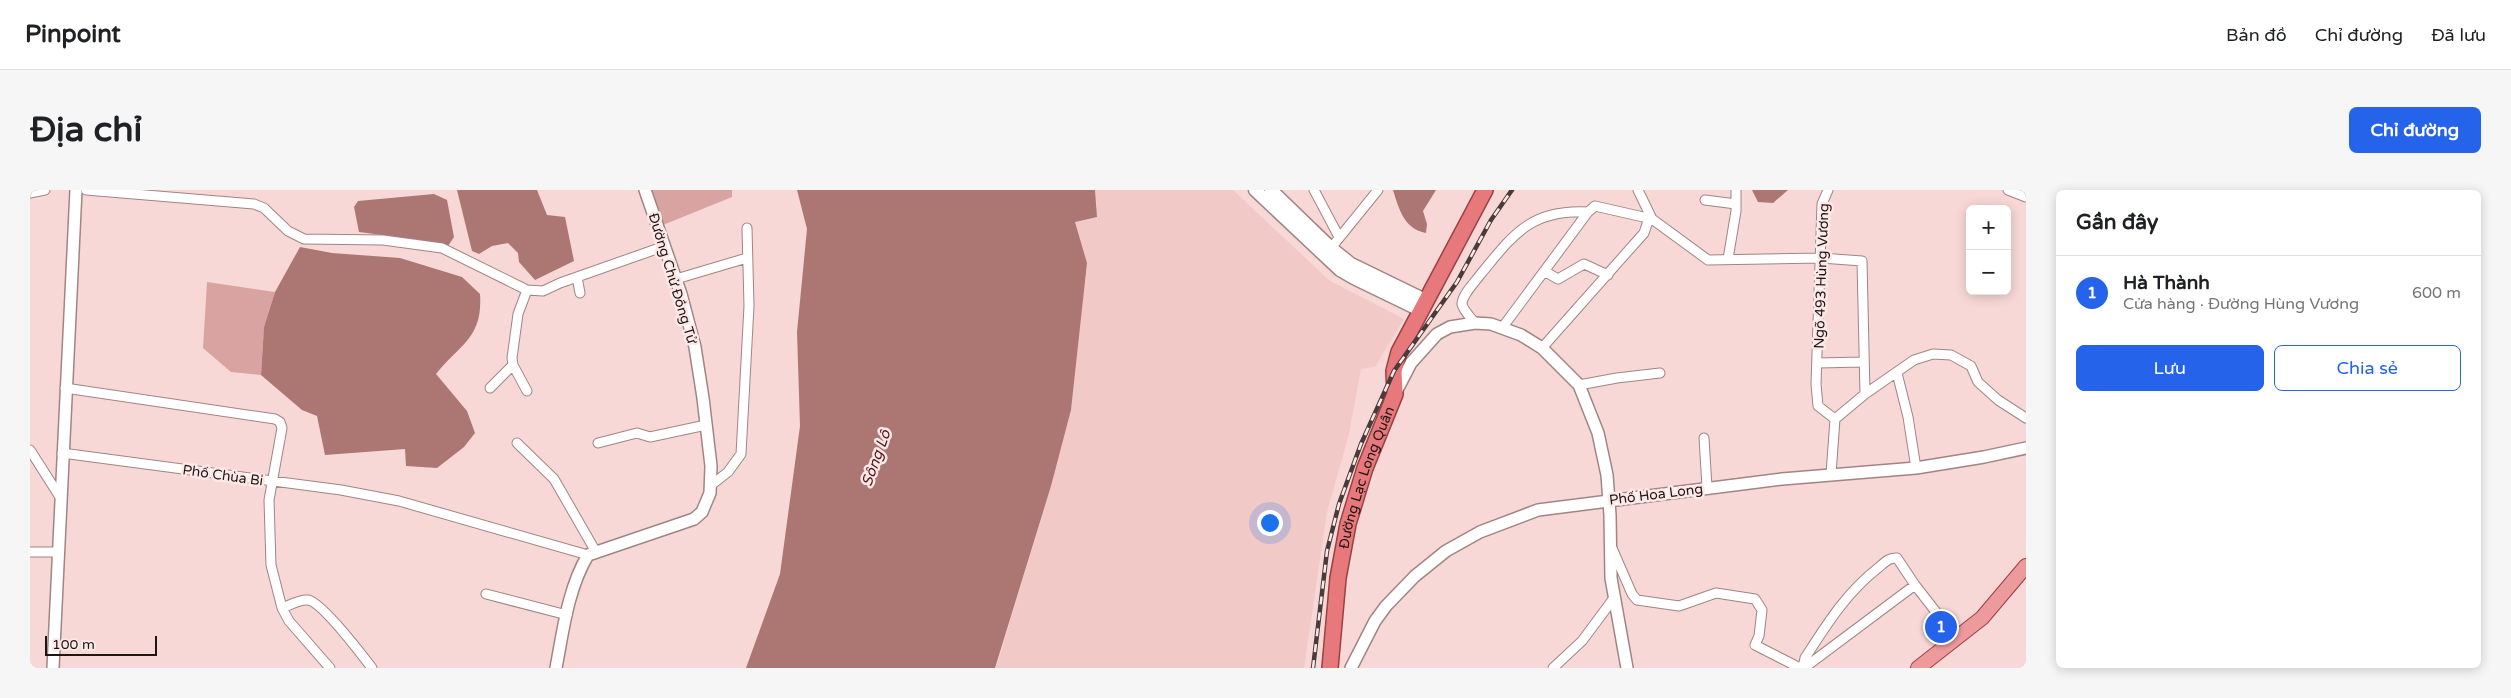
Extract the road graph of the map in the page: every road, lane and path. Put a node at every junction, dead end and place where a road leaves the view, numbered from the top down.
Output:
1 (45, 190) edge
2 (76, 190) edge
3 (86, 190) edge
4 (645, 190) edge
5 (1255, 190) edge
6 (1271, 190) edge
7 (1314, 190) edge
8 (1378, 190) edge
9 (1484, 190) edge
10 (1638, 190) edge
11 (1736, 190) edge
12 (1828, 190) edge
13 (2008, 190) edge
14 (30, 193) edge
15 (2026, 197) edge
16 (1706, 200) dead end
17 (1736, 204) junction
18 (1282, 209) junction
19 (1588, 212) junction
20 (1651, 218) junction
21 (747, 228) dead end
22 (1339, 237) junction
23 (665, 246) junction
24 (1331, 248) junction
25 (747, 258) junction
26 (1821, 258) junction
27 (1728, 259) junction
28 (1544, 271) junction
29 (1608, 276) junction
30 (577, 277) junction
31 (676, 279) junction
32 (527, 290) junction
33 (580, 292) dead end
34 (1425, 306) junction
35 (1475, 323) junction
36 (1502, 328) junction
37 (1542, 348) junction
38 (1863, 362) junction
39 (1818, 363) junction
40 (512, 365) junction
41 (1660, 373) dead end
42 (1897, 374) junction
43 (1579, 386) junction
44 (65, 388) junction
45 (490, 388) dead end
46 (527, 391) dead end
47 (1395, 394) junction
48 (1866, 394) junction
49 (2026, 418) edge
50 (1835, 419) junction
51 (706, 425) junction
52 (1704, 438) dead end
53 (598, 443) dead end
54 (518, 444) dead end
55 (2026, 448) edge
56 (30, 450) edge
57 (62, 453) junction
58 (1916, 468) junction
59 (1831, 474) junction
60 (272, 482) junction
61 (710, 486) junction
62 (1707, 488) junction
63 (60, 497) junction
64 (1610, 500) junction
65 (1611, 545) junction
66 (30, 552) edge
67 (58, 552) junction
68 (592, 554) junction
69 (2026, 566) edge
70 (2026, 582) edge
71 (1915, 585) junction
72 (486, 594) dead end
73 (1614, 598) junction
74 (282, 608) junction
75 (567, 615) junction
76 (1957, 639) junction
77 (53, 668) edge
78 (330, 668) edge
79 (372, 668) edge
80 (556, 668) edge
81 (1330, 668) edge
82 (1351, 668) edge
83 (1553, 668) edge
84 (1627, 668) edge
85 (1802, 668) edge
86 (1918, 668) edge
87 (1934, 668) edge

1 - 14 street
2 - 44 street
3 - 32 street
4 - 23 street, Đường Chử Đồng Tử
5 - 18 main road
6 - 18 main road
7 - 22 street
8 - 22 street
9 - 34 highway, Đường Lạc Long Quân
10 - 20 street
11 - 17 street
12 - 26 street, Ngõ 493 Hùng Vương
13 - 15 street
16 - 17 street
17 - 27 street
18 - 24 main road
18 - 34 main road
19 - 20 street
19 - 28 street
19 - 35 street
20 - 27 street
20 - 29 street
21 - 25 street
22 - 24 street
23 - 30 street
23 - 31 street, Đường Chử Đồng Tử
24 - 34 main road
25 - 31 street
25 - 61 street
26 - 27 street
26 - 38 street
26 - 39 street, Ngõ 493 Hùng Vương
28 - 29 street
28 - 36 street
29 - 37 street
30 - 32 street
30 - 33 street
31 - 51 street, Đường Chử Đồng Tử
32 - 40 street
34 - 47 highway, Đường Lạc Long Quân
35 - 36 street
35 - 47 street
36 - 37 street
37 - 43 street
38 - 39 street
38 - 48 street
39 - 50 street, Ngõ 493 Hùng Vương
40 - 45 street
40 - 46 street
41 - 43 street
42 - 48 street
42 - 49 street
42 - 58 street
43 - 64 street
44 - 57 street
44 - 60 street
47 - 81 highway, Đường Lạc Long Quân
48 - 50 street
50 - 59 street
51 - 53 street
51 - 61 street, Đường Chử Đồng Tử
52 - 62 street
54 - 68 street
55 - 58 street, Phố Hoa Long
56 - 63 street
57 - 60 street, Phố Chùa Bi
57 - 63 street
58 - 59 street, Phố Hoa Long
59 - 62 street, Phố Hoa Long
60 - 68 street
60 - 74 street, Phố Chùa Bi
61 - 68 street, Đường Chử Đồng Tử
62 - 64 street, Phố Hoa Long
63 - 67 street
64 - 65 street
64 - 82 street, Phố Hoa Long
65 - 73 street
65 - 85 street
66 - 67 street
67 - 77 street
68 - 75 street
69 - 76 main road
70 - 87 main road
71 - 76 street
71 - 85 street
71 - 85 street
72 - 75 street
73 - 83 street
73 - 84 street
74 - 78 street, Phố Chùa Bi
74 - 79 street
75 - 80 street
76 - 86 main road

